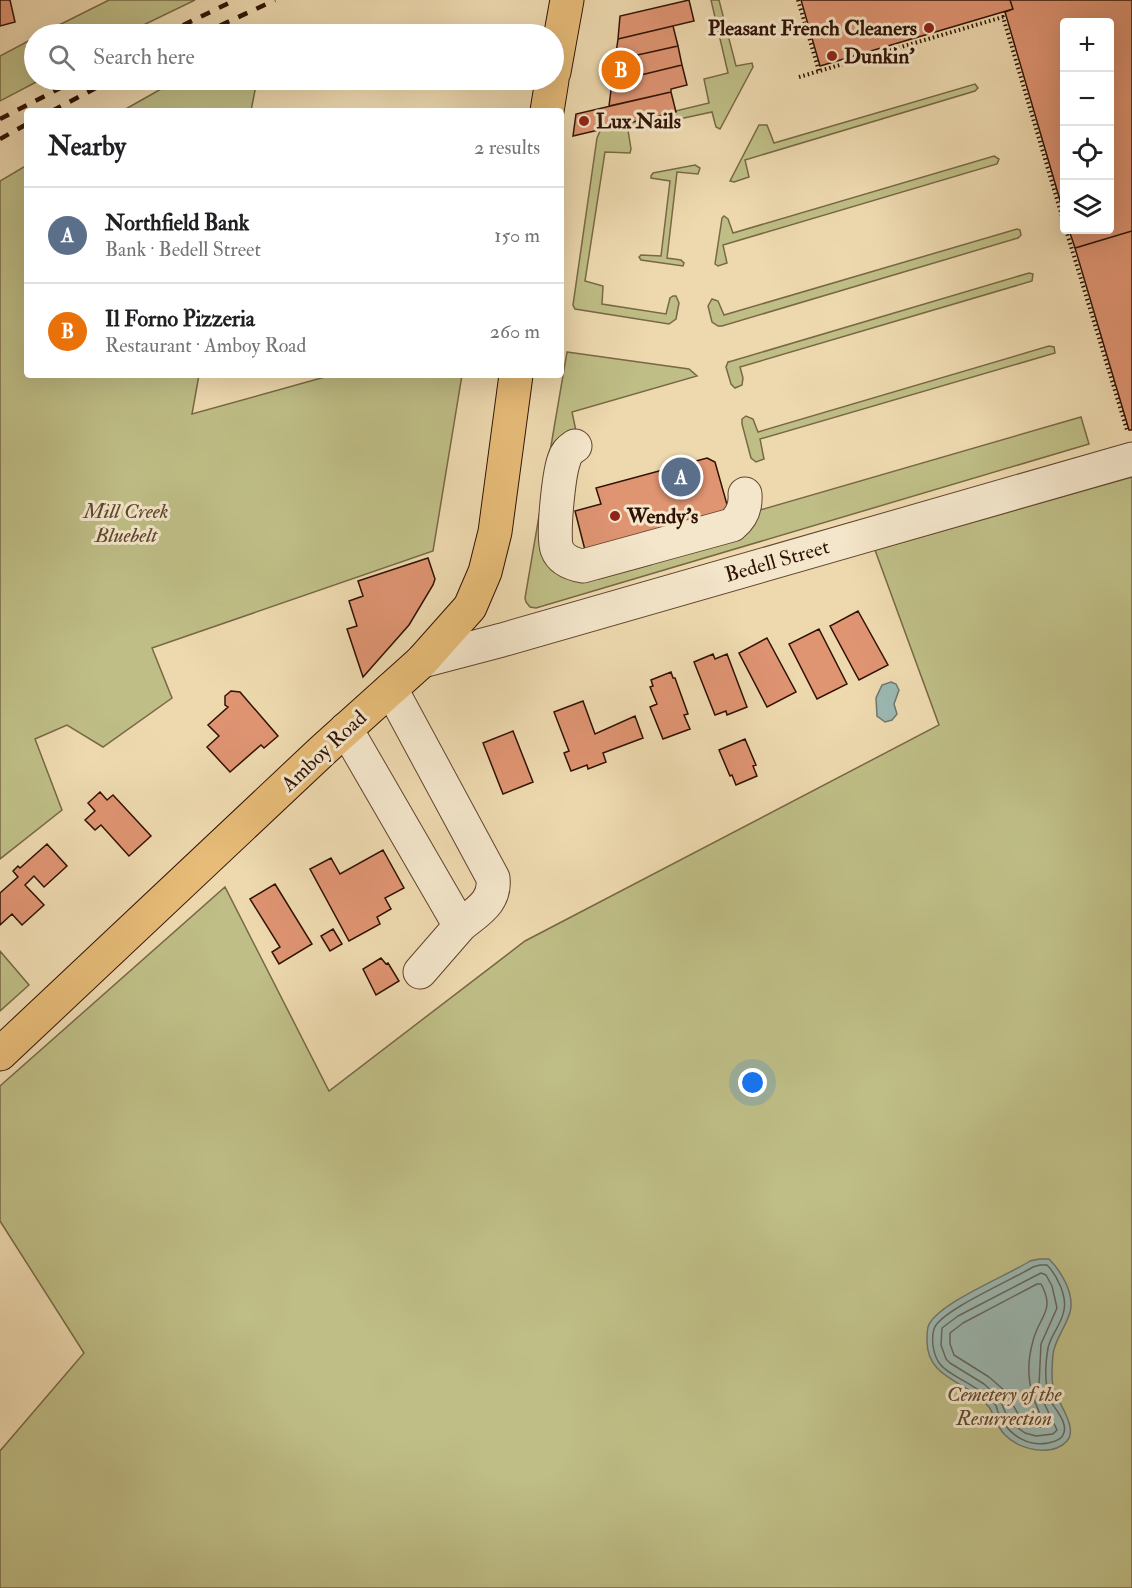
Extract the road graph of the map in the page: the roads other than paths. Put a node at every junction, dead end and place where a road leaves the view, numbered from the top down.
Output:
1 (567, 0) edge
2 (563, 24) edge
3 (550, 90) edge
4 (547, 108) edge
5 (516, 378) edge
6 (575, 447) dead end
7 (1130, 448) edge
8 (745, 494) dead end
9 (422, 661) junction
10 (392, 689) junction
11 (346, 729) junction
12 (460, 926) junction
13 (420, 972) dead end
14 (0, 1054) edge

1 - 2 main road
3 - 4 main road
5 - 9 main road, Amboy Road
6 - 8 street
7 - 9 street, Bedell Street
9 - 10 main road, Amboy Road
10 - 11 main road, Amboy Road
10 - 12 street
11 - 12 street
11 - 14 main road, Amboy Road
12 - 13 street

